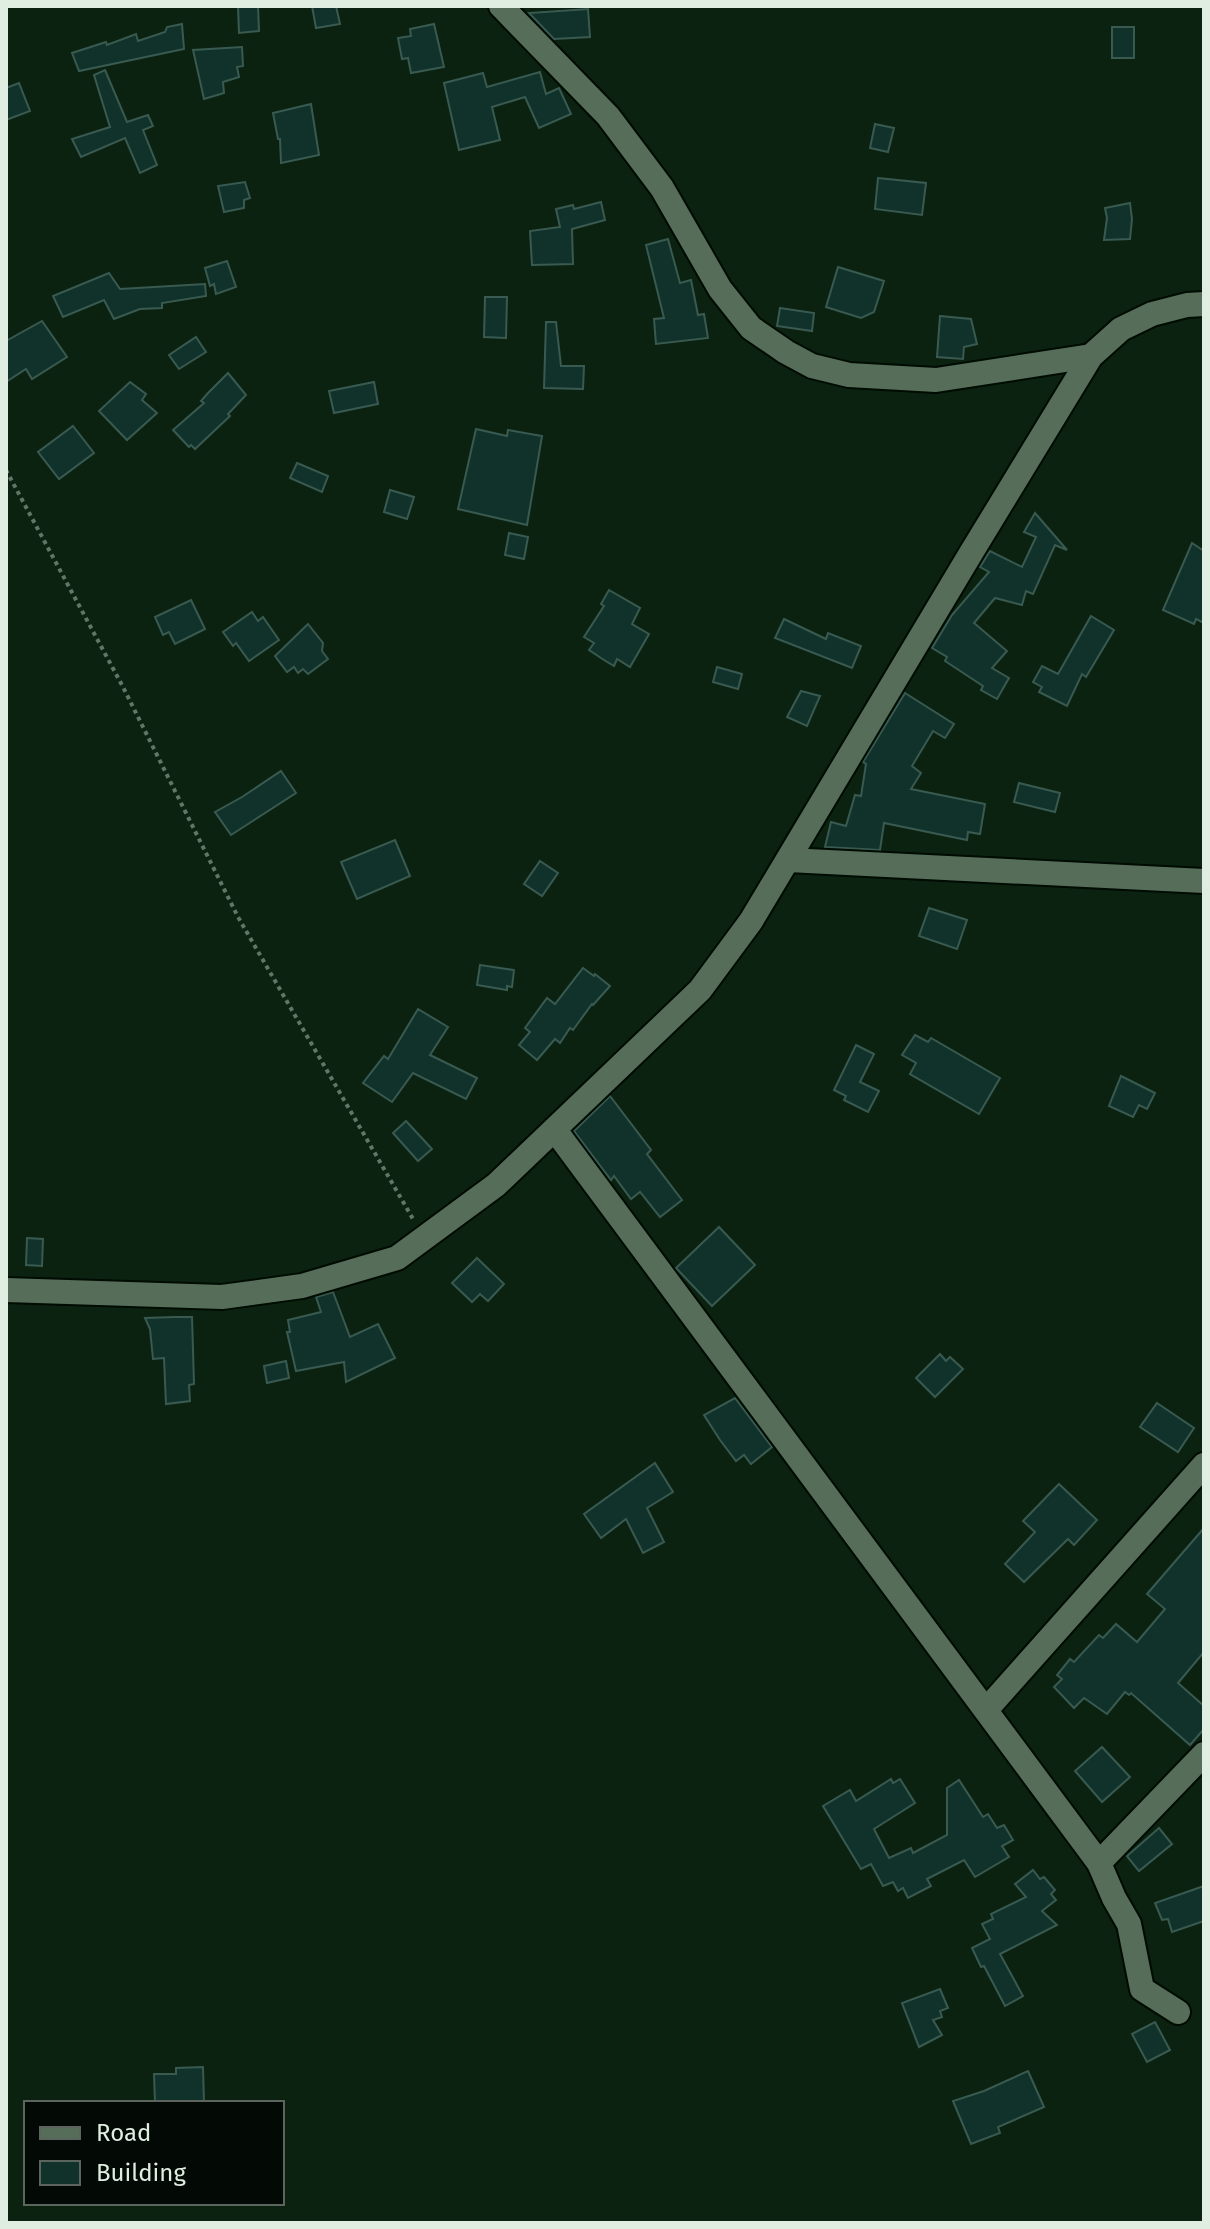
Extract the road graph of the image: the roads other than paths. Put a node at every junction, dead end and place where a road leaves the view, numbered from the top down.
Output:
1 (501, 6) edge
2 (1204, 304) edge
3 (1091, 356) junction
4 (788, 860) junction
5 (1204, 881) edge
6 (555, 1130) junction
7 (6, 1290) edge
8 (1204, 1465) edge
9 (986, 1710) junction
10 (1204, 1754) edge
11 (1099, 1863) junction
12 (1178, 2012) dead end

1 - 3 street
2 - 3 street
3 - 4 street
4 - 5 street
4 - 6 street
6 - 7 street
6 - 9 street
8 - 9 street
9 - 11 street
10 - 11 street
11 - 12 street

